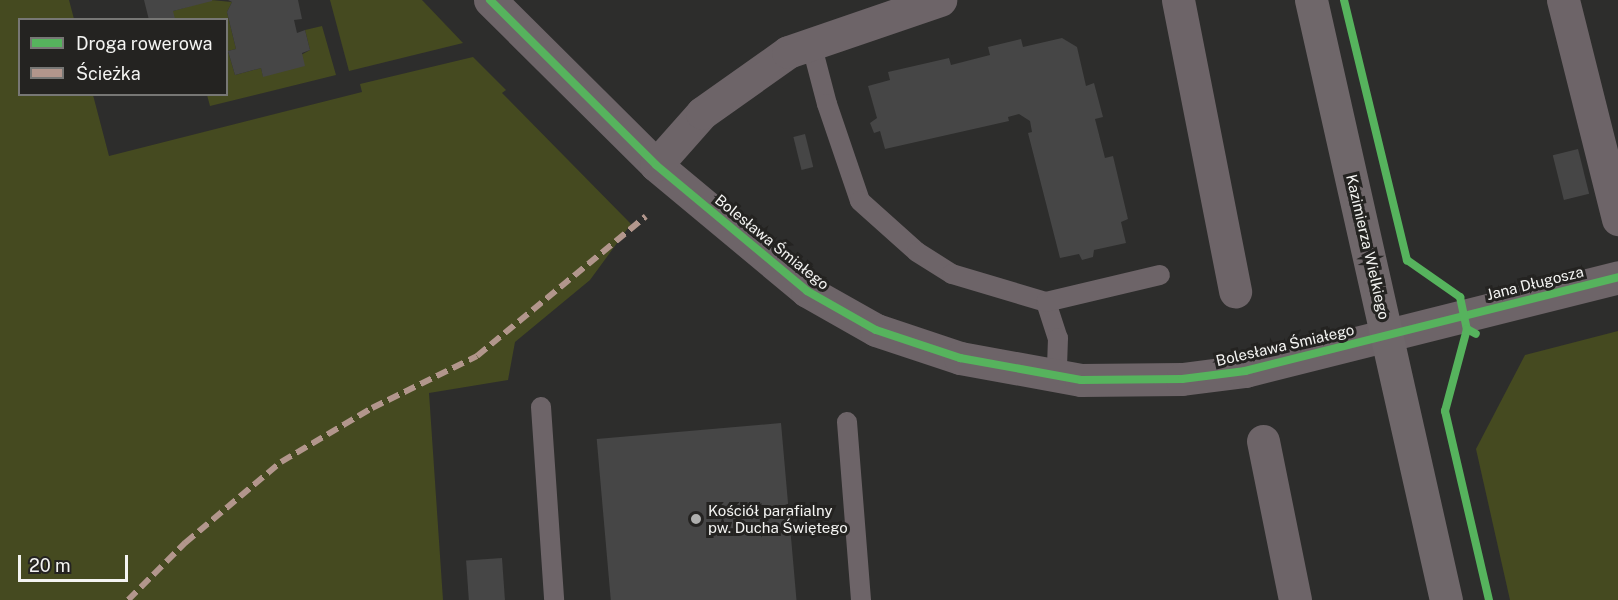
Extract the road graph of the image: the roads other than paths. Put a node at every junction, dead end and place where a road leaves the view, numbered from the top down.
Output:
1 (940, 0) edge
2 (1178, 0) edge
3 (1311, 0) edge
4 (1563, 0) edge
5 (496, 2) edge
6 (811, 44) junction
7 (656, 165) junction
8 (1618, 219) edge
9 (1160, 275) dead end
10 (1618, 277) edge
11 (1235, 291) dead end
12 (1046, 302) junction
13 (1388, 334) junction
14 (1057, 376) junction
15 (541, 407) dead end
16 (847, 422) dead end
17 (1263, 441) dead end
18 (555, 600) edge
19 (861, 600) edge
20 (1295, 600) edge
21 (1446, 600) edge

1 - 6 street
2 - 11 street
3 - 13 street, Kazimierza Wielkiego
4 - 8 street
5 - 7 street, Bolesława Śmiałego
6 - 7 street
6 - 12 lane
7 - 14 street, Bolesława Śmiałego
9 - 12 lane
10 - 13 street, Jana Długosza
12 - 14 lane
13 - 14 street, Bolesława Śmiałego
13 - 21 street, Kazimierza Wielkiego
15 - 18 lane
16 - 19 lane
17 - 20 street

